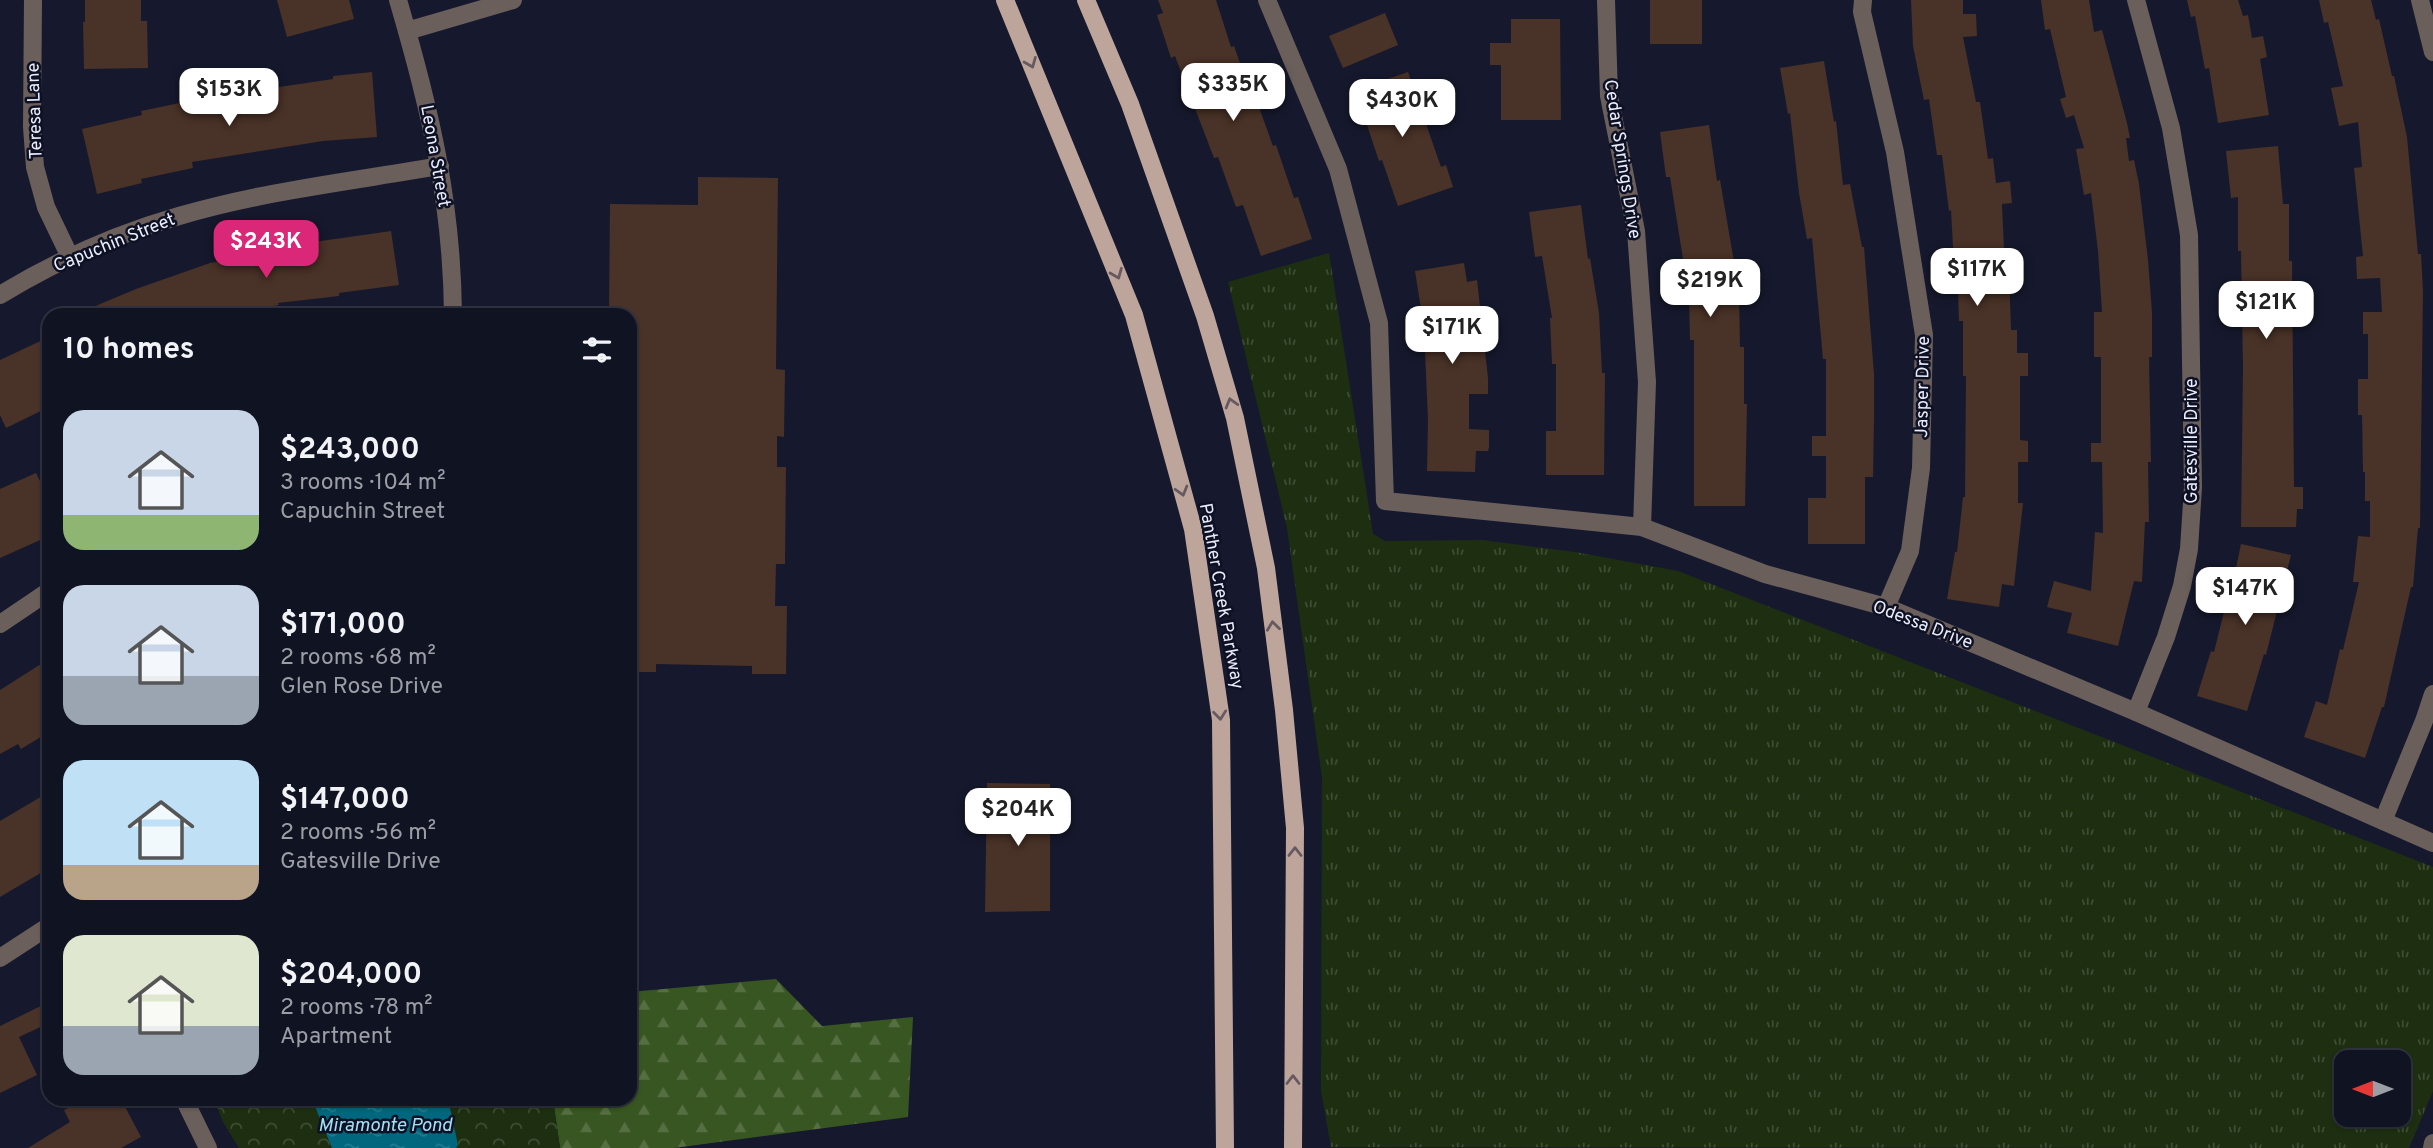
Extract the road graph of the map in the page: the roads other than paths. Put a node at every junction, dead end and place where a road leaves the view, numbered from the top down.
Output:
1 (33, 0) edge
2 (398, 0) edge
3 (513, 0) edge
4 (1005, 0) edge
5 (1086, 0) edge
6 (1267, 0) edge
7 (1606, 0) edge
8 (1863, 0) edge
9 (2136, 0) edge
10 (2420, 0) edge
11 (407, 31) junction
12 (2433, 52) edge
13 (440, 166) junction
14 (70, 257) junction
15 (0, 296) edge
16 (453, 308) edge
17 (1642, 527) junction
18 (42, 597) edge
19 (1886, 607) junction
20 (0, 624) edge
21 (2433, 694) edge
22 (2136, 712) junction
23 (2383, 821) junction
24 (2433, 843) edge
25 (42, 931) edge
26 (0, 958) edge
27 (187, 1106) edge
28 (2433, 1143) edge
29 (208, 1148) edge
30 (1225, 1148) edge
31 (1293, 1148) edge
32 (2432, 1148) edge

1 - 14 street, Teresa Lane
2 - 11 street, Leona Street
3 - 11 street
4 -> 30 main road, Panther Creek Parkway
31 -> 5 main road
6 - 17 street, Odessa Drive
7 - 17 street, Cedar Springs Drive
8 - 19 street, Jasper Drive
9 - 22 street, Gatesville Drive
10 - 12 street
11 - 13 street, Leona Street
13 - 14 street, Capuchin Street
13 - 16 street, Leona Street
14 - 15 street, Capuchin Street
17 - 19 street, Odessa Drive
18 - 20 street
19 - 22 street, Odessa Drive
21 - 23 street
22 - 23 street, Odessa Drive
23 - 24 street, Odessa Drive
25 - 26 street
27 - 29 street
28 - 32 street

